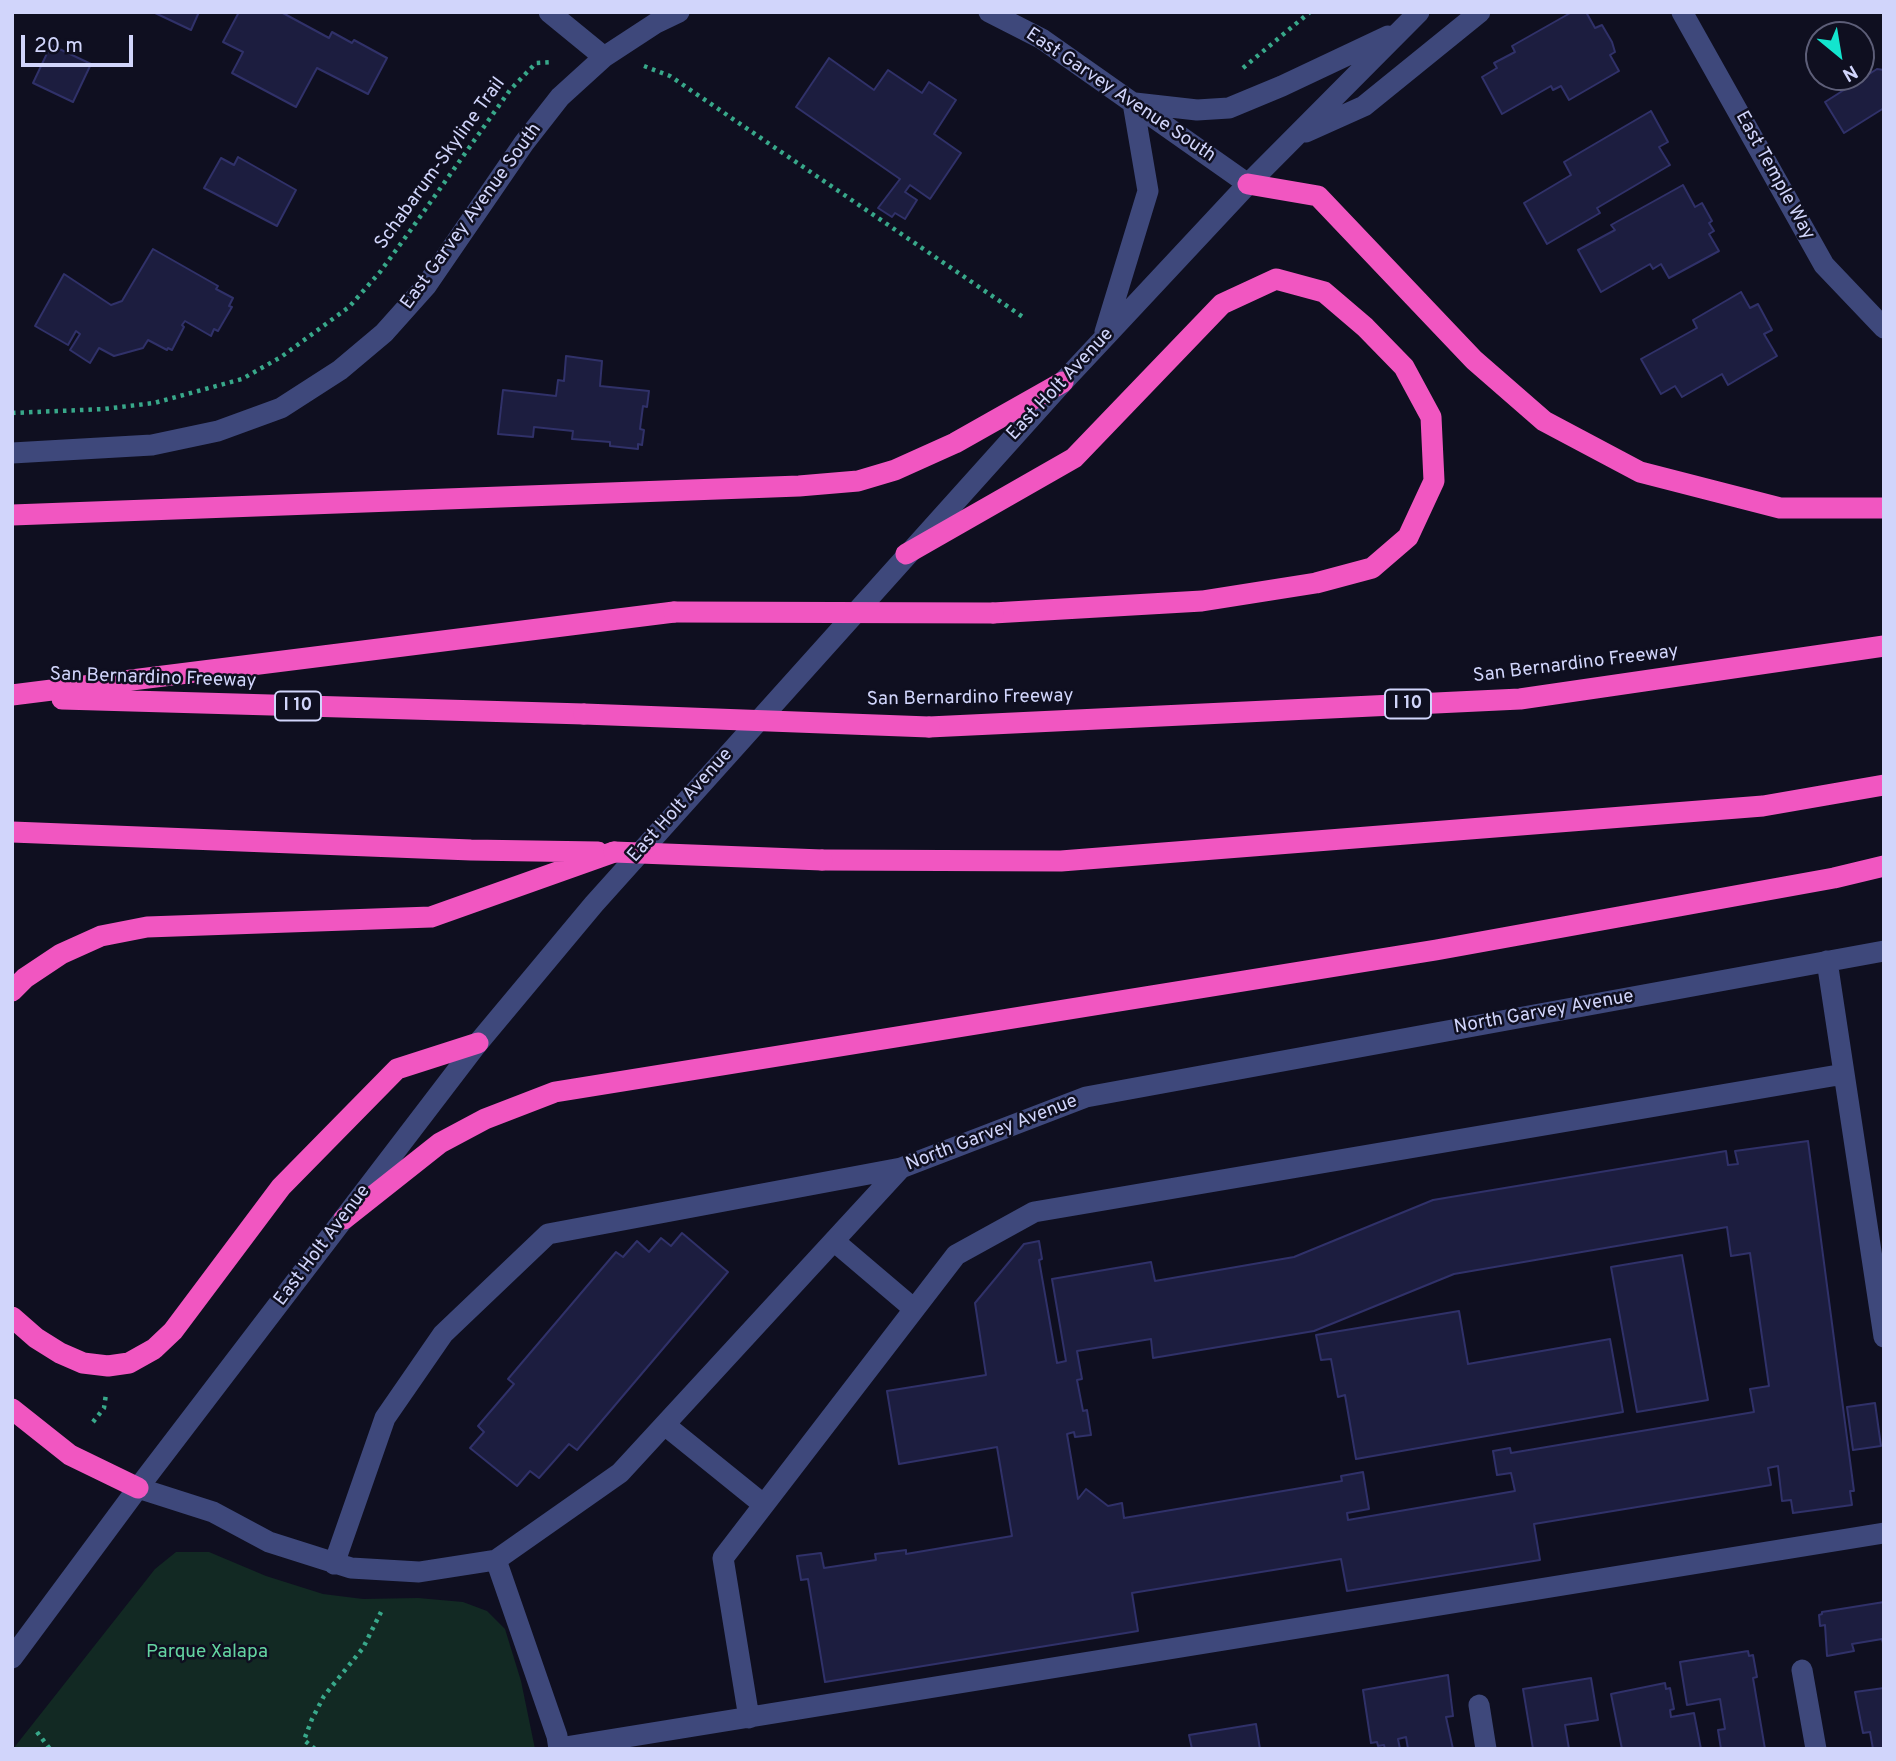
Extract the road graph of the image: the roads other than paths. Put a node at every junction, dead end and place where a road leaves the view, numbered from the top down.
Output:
1 (549, 12) edge
2 (679, 12) edge
3 (989, 12) edge
4 (1419, 12) edge
5 (1480, 12) edge
6 (1681, 14) edge
7 (1400, 30) junction
8 (604, 57) junction
9 (1133, 103) junction
10 (1295, 137) junction
11 (1248, 184) junction
12 (1884, 328) edge
13 (1103, 338) junction
14 (1063, 382) junction
15 (12, 453) edge
16 (1884, 508) edge
17 (12, 515) edge
18 (906, 554) junction
19 (1884, 646) edge
20 (12, 696) edge
21 (1884, 786) edge
22 (12, 831) edge
23 (614, 852) junction
24 (1884, 866) edge
25 (1884, 951) edge
26 (1827, 961) junction
27 (12, 991) edge
28 (478, 1043) junction
29 (1844, 1074) junction
30 (901, 1168) junction
31 (344, 1219) junction
32 (834, 1241) junction
33 (915, 1308) junction
34 (12, 1317) edge
35 (1884, 1337) edge
36 (12, 1409) edge
37 (665, 1425) junction
38 (138, 1488) junction
39 (764, 1505) junction
40 (1884, 1533) edge
41 (496, 1560) junction
42 (334, 1564) junction
43 (12, 1658) edge
44 (1802, 1670) dead end
45 (1479, 1705) dead end
46 (749, 1718) junction
47 (559, 1748) edge
48 (1486, 1749) edge
49 (1816, 1749) edge

1 - 8 street
2 - 8 street, East Garvey Avenue South
3 - 9 street, East Garvey Avenue South
4 - 7 street, East Holt Avenue
5 - 10 street
6 - 12 street, East Temple Way
7 - 9 street
7 - 10 street, East Holt Avenue
8 - 15 street, East Garvey Avenue South
9 - 11 street, East Garvey Avenue South
9 - 13 street
10 - 11 street, East Holt Avenue
11 - 13 street, East Holt Avenue
11 - 16 highway
13 - 14 street, East Holt Avenue
14 - 17 highway
14 - 18 street, East Holt Avenue
18 - 20 highway, bridge
18 - 28 street, East Holt Avenue
19 - 20 highway, San Bernardino Freeway / I 10, bridge
21 - 23 highway, bridge
22 - 23 highway
23 - 27 highway
24 - 31 highway
25 - 26 street, North Garvey Avenue
26 - 29 street
26 - 30 street, North Garvey Avenue
28 - 31 street, East Holt Avenue
28 - 34 highway
29 - 33 street
29 - 35 street
30 - 32 street, North Garvey Avenue
30 - 42 street
31 - 38 street, East Holt Avenue
32 - 33 street
32 - 37 street, North Garvey Avenue
33 - 39 street
36 - 38 highway
37 - 39 street
37 - 41 street, North Garvey Avenue
38 - 42 street, North Garvey Avenue
38 - 43 street, East Holt Avenue
39 - 46 street
40 - 46 street
41 - 42 street, North Garvey Avenue
41 - 47 street
44 - 49 street
45 - 48 street
46 - 47 street

